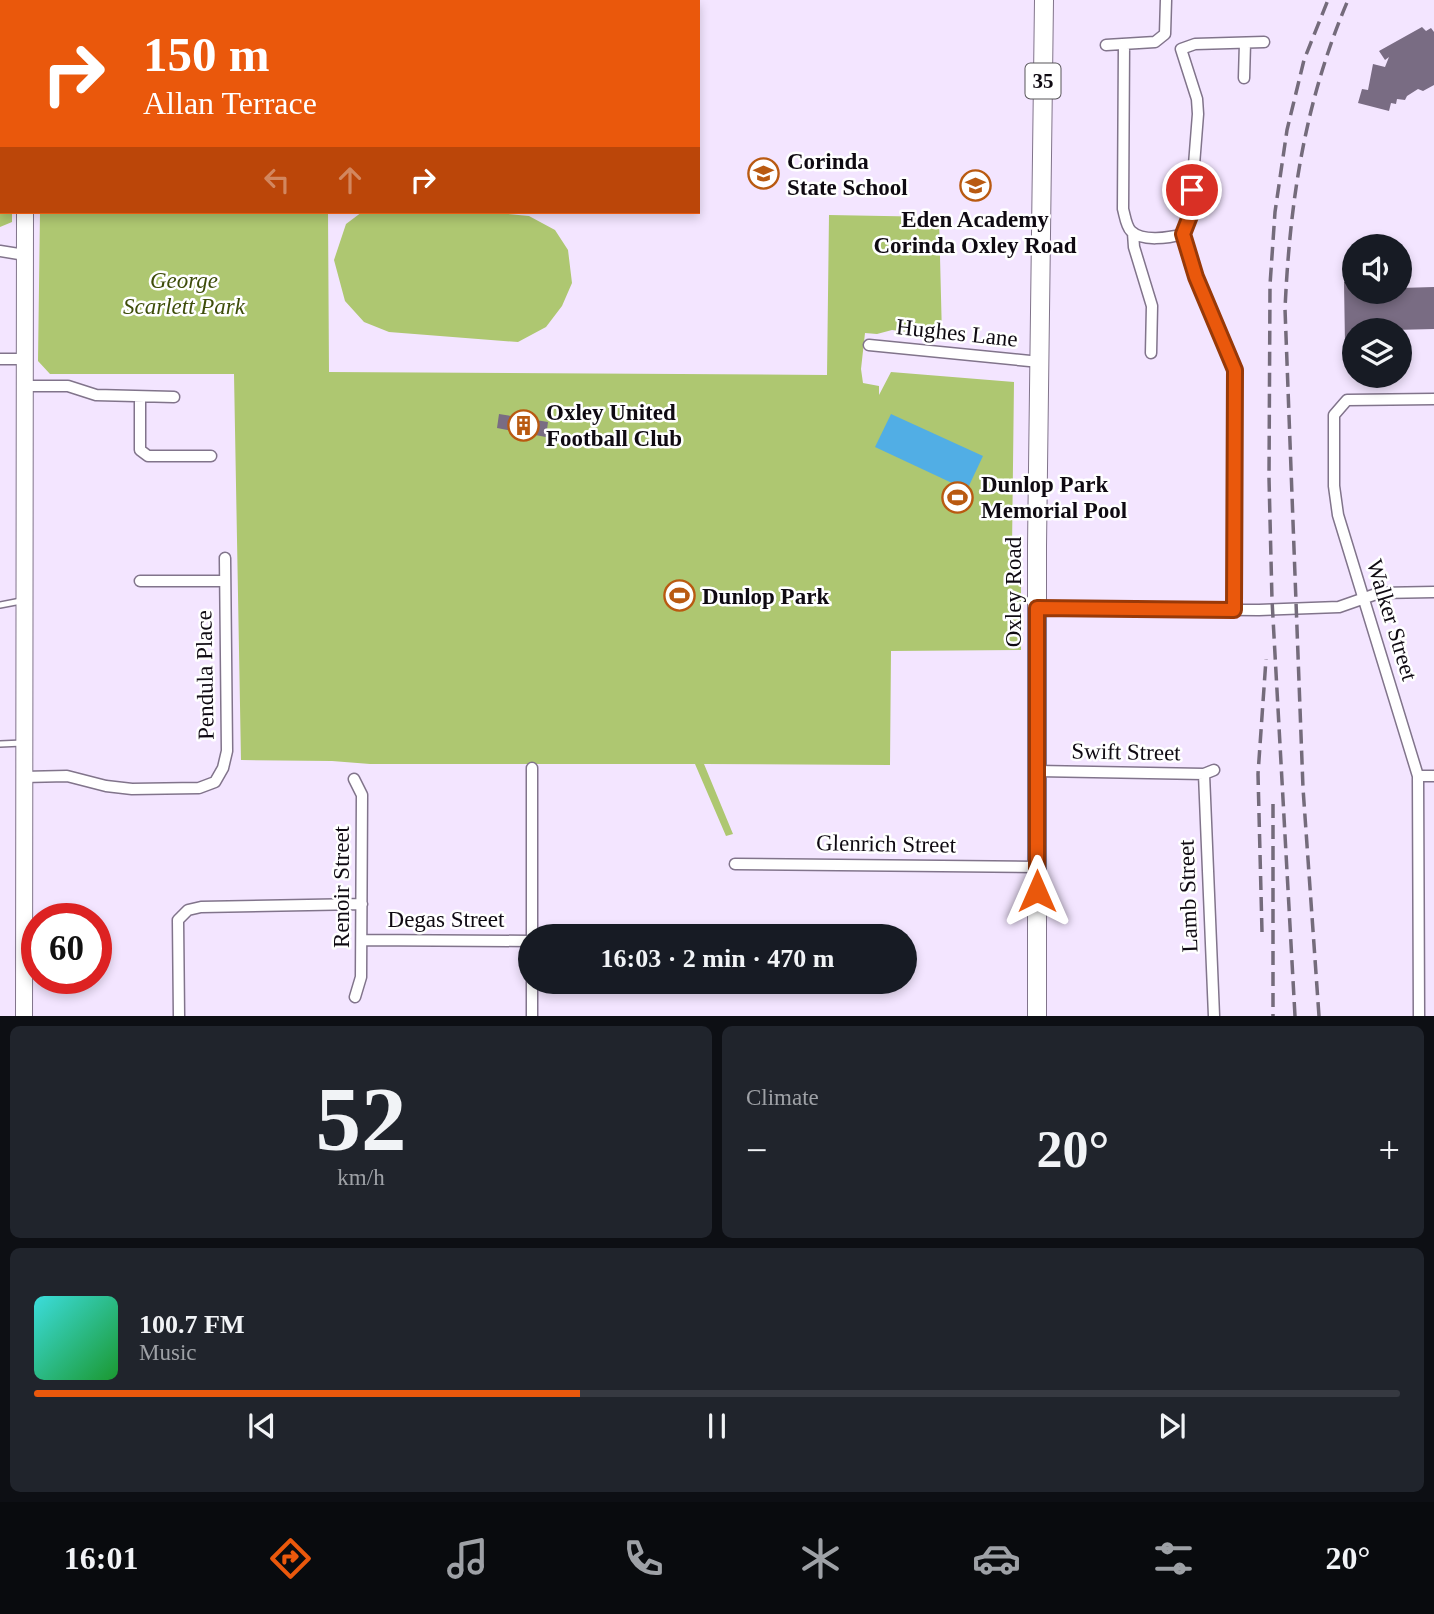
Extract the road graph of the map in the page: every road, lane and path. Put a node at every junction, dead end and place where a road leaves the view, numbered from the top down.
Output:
1 (1044, 0) edge
2 (1166, 0) edge
3 (1166, 34) junction
4 (1265, 41) dead end
5 (1245, 43) junction
6 (1124, 44) junction
7 (1106, 45) dead end
8 (1181, 49) junction
9 (1244, 78) dead end
10 (25, 214) edge
11 (1133, 233) junction
12 (1183, 234) junction
13 (0, 251) edge
14 (25, 255) junction
15 (869, 345) dead end
16 (1151, 353) dead end
17 (0, 359) edge
18 (24, 359) junction
19 (1040, 362) junction
20 (24, 386) junction
21 (140, 397) junction
22 (174, 397) dead end
23 (1434, 399) edge
24 (211, 456) dead end
25 (225, 558) dead end
26 (140, 581) dead end
27 (225, 581) junction
28 (1434, 592) edge
29 (1363, 599) junction
30 (24, 601) junction
31 (0, 605) edge
32 (1037, 608) junction
33 (1234, 610) junction
34 (23, 743) junction
35 (0, 744) edge
36 (532, 768) dead end
37 (1038, 771) junction
38 (1209, 772) joint
39 (1418, 776) junction
40 (1434, 776) edge
41 (23, 777) junction
42 (354, 779) dead end
43 (734, 864) dead end
44 (1037, 867) junction
45 (362, 904) junction
46 (531, 924) edge
47 (518, 939) edge
48 (362, 940) junction
49 (532, 994) edge
50 (355, 996) dead end
51 (24, 1016) edge
52 (180, 1016) edge
53 (531, 1016) edge
54 (1037, 1016) edge
55 (1214, 1016) edge
56 (1419, 1016) edge

1 - 19 main road, Oxley Road / 35
2 - 3 street
3 - 6 street
3 - 8 street
4 - 5 street
5 - 8 street
5 - 9 street
6 - 7 street
6 - 11 street
8 - 12 street
10 - 14 street
11 - 12 street
11 - 16 street
12 - 33 street
13 - 14 street
14 - 18 street
15 - 19 street, Hughes Lane
17 - 18 street
18 - 20 street
19 - 32 main road, Oxley Road / 35
20 - 21 street
20 - 30 street
21 - 22 street
21 - 24 street
23 - 29 street, Walker Street
25 - 27 street, Pendula Place
26 - 27 street, Pendula Place
27 - 41 street, Pendula Place
28 - 29 street
29 - 33 street
29 - 39 street, Walker Street
30 - 31 lane
30 - 34 street
32 - 33 street
32 - 37 main road, Oxley Road / 35
34 - 35 lane
34 - 41 street
36 - 46 street
37 - 38 street, Swift Street
37 - 44 main road, Oxley Road / 35
38 - 55 street, Lamb Street
39 - 40 street
39 - 56 street, Walker Street
41 - 51 street
42 - 45 street, Renoir Street
43 - 44 street, Glenrich Street
44 - 54 main road, Oxley Road / 35
45 - 48 street, Renoir Street
45 - 52 street
47 - 48 street, Degas Street
48 - 50 street, Renoir Street
49 - 53 street

